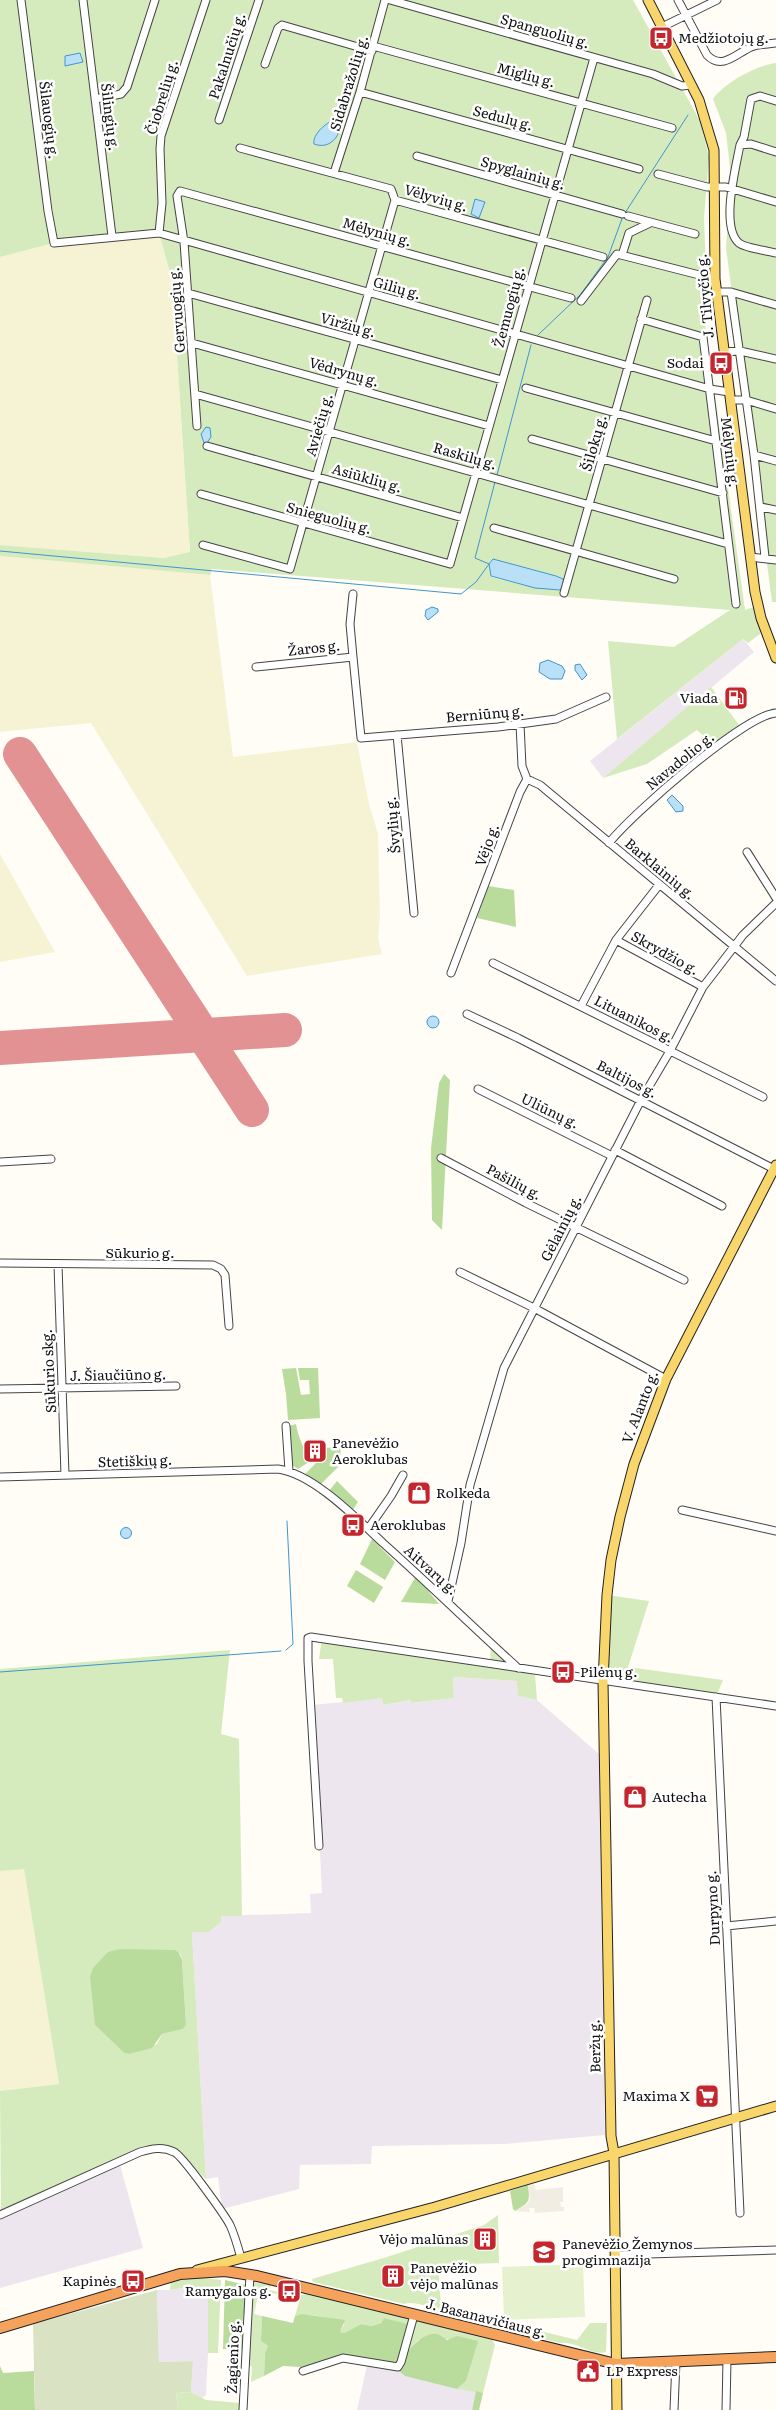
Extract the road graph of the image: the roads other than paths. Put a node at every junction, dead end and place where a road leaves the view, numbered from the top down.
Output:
1 (21, 0) edge
2 (83, 0) edge
3 (155, 0) edge
4 (206, 0) edge
5 (258, 0) edge
6 (385, 0) edge
7 (390, 0) edge
8 (648, 0) edge
9 (678, 0) edge
10 (717, 0) edge
11 (686, 16) junction
12 (662, 27) junction
13 (776, 43) edge
14 (372, 48) junction
15 (594, 58) junction
16 (265, 64) dead end
17 (691, 85) junction
18 (360, 92) junction
19 (95, 99) junction
20 (776, 101) edge
21 (581, 103) junction
22 (218, 120) dead end
23 (672, 128) dead end
24 (740, 146) junction
25 (240, 148) dead end
26 (567, 148) junction
27 (776, 152) edge
28 (417, 156) dead end
29 (639, 169) dead end
30 (334, 173) junction
31 (658, 174) dead end
32 (715, 188) junction
33 (732, 189) junction
34 (177, 192) joint
35 (554, 194) junction
36 (395, 200) junction
37 (776, 202) edge
38 (651, 222) junction
39 (159, 233) junction
40 (695, 234) dead end
41 (112, 236) junction
42 (541, 240) junction
43 (184, 242) junction
44 (54, 243) joint
45 (382, 246) junction
46 (776, 253) edge
47 (622, 255) junction
48 (603, 257) dead end
49 (715, 279) junction
50 (528, 286) junction
51 (716, 292) junction
52 (731, 292) junction
53 (188, 293) junction
54 (369, 293) junction
55 (571, 298) dead end
56 (647, 300) dead end
57 (581, 301) dead end
58 (776, 305) edge
59 (641, 319) junction
60 (515, 334) junction
61 (356, 340) junction
62 (192, 343) junction
63 (740, 351) junction
64 (724, 352) junction
65 (776, 359) edge
66 (629, 366) junction
67 (502, 380) junction
68 (343, 385) junction
69 (526, 388) dead end
70 (710, 389) junction
71 (195, 394) junction
72 (730, 396) junction
73 (746, 400) junction
74 (776, 409) edge
75 (616, 413) junction
76 (197, 426) dead end
77 (489, 426) junction
78 (330, 431) junction
79 (532, 439) dead end
80 (716, 441) junction
81 (207, 446) dead end
82 (754, 455) junction
83 (602, 459) junction
84 (776, 461) edge
85 (476, 472) junction
86 (317, 477) junction
87 (723, 493) junction
88 (200, 494) dead end
89 (590, 505) junction
90 (761, 508) junction
91 (776, 510) edge
92 (463, 518) junction
93 (303, 524) junction
94 (494, 528) dead end
95 (728, 544) junction
96 (203, 545) dead end
97 (577, 551) junction
98 (750, 557) junction
99 (765, 557) junction
100 (776, 560) edge
101 (450, 564) joint
102 (674, 579) dead end
103 (564, 593) dead end
104 (353, 594) dead end
105 (736, 604) dead end
106 (773, 644) edge
107 (353, 657) junction
108 (776, 658) edge
109 (256, 667) dead end
110 (606, 697) dead end
111 (776, 713) edge
112 (520, 724) junction
113 (397, 735) junction
114 (362, 738) joint
115 (527, 779) junction
116 (608, 843) junction
117 (747, 852) dead end
118 (659, 885) junction
119 (776, 898) edge
120 (776, 903) edge
121 (414, 913) dead end
122 (616, 940) junction
123 (733, 947) junction
124 (493, 963) dead end
125 (451, 973) dead end
126 (776, 982) edge
127 (703, 987) junction
128 (581, 1006) junction
129 (467, 1014) dead end
130 (670, 1051) junction
131 (478, 1089) dead end
132 (763, 1097) dead end
133 (641, 1100) junction
134 (613, 1153) junction
135 (441, 1158) dead end
136 (52, 1159) dead end
137 (0, 1162) edge
138 (775, 1167) edge
139 (722, 1206) dead end
140 (575, 1227) junction
141 (0, 1263) edge
142 (58, 1265) junction
143 (460, 1272) dead end
144 (684, 1280) dead end
145 (534, 1308) junction
146 (229, 1326) dead end
147 (666, 1379) junction
148 (176, 1386) dead end
149 (62, 1388) junction
150 (0, 1389) edge
151 (286, 1426) dead end
152 (271, 1470) joint
153 (289, 1471) junction
154 (65, 1475) junction
155 (403, 1475) dead end
156 (0, 1477) edge
157 (682, 1510) dead end
158 (368, 1529) junction
159 (776, 1531) edge
160 (448, 1601) junction
161 (518, 1668) junction
162 (603, 1682) junction
163 (716, 1697) junction
164 (776, 1706) edge
165 (319, 1846) dead end
166 (776, 1921) edge
167 (726, 1926) junction
168 (776, 2106) edge
169 (736, 2117) junction
170 (614, 2153) junction
171 (740, 2213) dead end
172 (0, 2215) edge
173 (776, 2250) edge
174 (616, 2255) junction
175 (239, 2259) junction
176 (192, 2271) junction
177 (235, 2272) junction
178 (250, 2275) junction
179 (414, 2315) junction
180 (0, 2328) edge
181 (776, 2358) edge
182 (727, 2359) junction
183 (676, 2361) junction
184 (616, 2364) junction
185 (303, 2371) dead end
186 (243, 2410) edge
187 (617, 2410) edge
188 (674, 2410) edge
189 (726, 2410) edge

1 - 44 street, Šilauogių g.
2 - 19 street, Šilingių g.
3 - 19 street
4 - 39 street, Čiobrelių g.
5 - 22 street, Pakalnučių g.
6 - 14 street, Sidabražolių g.
7 - 15 street, Spanguolių g.
8 - 12 main road, J. Tilvyčio g.
9 - 11 street
10 - 11 street
11 - 12 street
11 - 13 street
12 - 17 main road, J. Tilvyčio g.
14 - 16 street, Miglių g.
14 - 18 street, Sidabražolių g.
14 - 21 street, Miglių g.
15 - 17 street, Spanguolių g.
15 - 21 street, Žemuogių g.
17 - 32 main road, J. Tilvyčio g.
18 - 26 street, Sedulų g.
18 - 30 street, Sidabražolių g.
19 - 41 street, Šilingių g.
20 - 24 street
21 - 23 street, Miglių g.
21 - 26 street, Žemuogių g.
24 - 27 street
24 - 33 street
25 - 30 street, Vėlyvių g.
26 - 29 street, Sedulų g.
26 - 35 street, Žemuogių g.
28 - 35 street, Spyglainių g.
30 - 36 street, Vėlyvių g.
31 - 32 street
32 - 33 street
32 - 49 main road, J. Tilvyčio g.
33 - 37 street
33 - 46 street
34 - 43 street, Gervuogių g.
34 - 45 street, Mėlynių g.
35 - 38 street, Spyglainių g.
35 - 42 street, Žemuogių g.
36 - 42 street, Vėlyvių g.
36 - 45 street, Aviečių g.
38 - 40 street, Spyglainių g.
38 - 47 street
39 - 41 street, Gilių g.
39 - 43 street, Gilių g.
41 - 44 street, Gilių g.
42 - 48 street, Vėlyvių g.
42 - 50 street, Žemuogių g.
43 - 53 street, Gervuogių g.
43 - 54 street, Gilių g.
45 - 50 street, Mėlynių g.
45 - 54 street, Aviečių g.
47 - 49 street
47 - 57 street
49 - 51 main road, J. Tilvyčio g.
50 - 55 street, Mėlynių g.
50 - 60 street, Žemuogių g.
51 - 52 street
51 - 64 main road, J. Tilvyčio g.
52 - 58 street
52 - 63 street
53 - 61 street, Viržių g.
53 - 62 street, Gervuogių g.
54 - 60 street, Gilių g.
54 - 61 street, Aviečių g.
56 - 59 street, Šilokų g.
59 - 66 street, Šilokų g.
59 - 70 street, Mėlynių g.
60 - 66 street, Gilių g.
60 - 67 street, Žemuogių g.
61 - 67 street, Viržių g.
61 - 68 street, Aviečių g.
62 - 68 street, Vėdrynų g.
62 - 71 street, Gervuogių g.
63 - 64 street
63 - 65 street
63 - 73 street
64 - 72 main road, J. Tilvyčio g.
66 - 70 street, Gilių g.
66 - 75 street, Šilokų g.
67 - 77 street, Žemuogių g.
68 - 77 street, Vėdrynų g.
68 - 78 street, Aviečių g.
69 - 75 street
70 - 72 street, Gilių g.
70 - 80 street, Mėlynių g.
71 - 76 street, Gervuogių g.
71 - 78 street, Raskilų g.
72 - 73 street, Gilių g.
72 - 98 main road, J. Tilvyčio g.
73 - 74 street, Gilių g.
73 - 82 street
75 - 80 street
75 - 83 street, Šilokų g.
77 - 85 street, Žemuogių g.
78 - 85 street, Raskilų g.
78 - 86 street, Aviečių g.
79 - 83 street
80 - 87 street, Mėlynių g.
81 - 86 street, Asiūklių g.
82 - 84 street
82 - 90 street
83 - 87 street
83 - 89 street, Šilokų g.
85 - 89 street, Raskilų g.
85 - 92 street, Žemuogių g.
86 - 92 street, Asiūklių g.
86 - 93 street, Aviečių g.
87 - 95 street, Mėlynių g.
88 - 93 street, Snieguolių g.
89 - 95 street, Raskilų g.
89 - 97 street, Šilokų g.
90 - 91 street
90 - 99 street
92 - 101 street, Žemuogių g.
93 - 96 street, Aviečių g.
93 - 101 street, Snieguolių g.
94 - 97 street
95 - 105 street, Mėlynių g.
97 - 102 street
97 - 103 street, Šilokų g.
98 - 99 street
98 - 106 main road, J. Tilvyčio g.
99 - 100 street
104 - 107 street
106 - 108 main road, J. Tilvyčio g.
107 - 109 street, Žaros g.
107 - 114 street, Žaros g.
110 - 112 street, Berniūnų g.
111 - 116 street, Navadolio g.
112 - 113 street, Berniūnų g.
112 - 115 street
113 - 114 street, Berniūnų g.
113 - 121 street, Švylių g.
115 - 116 street, Barklainių g.
115 - 125 street, Vėjo g.
116 - 118 street, Barklainių g.
117 - 119 street
118 - 122 street
118 - 123 street, Barklainių g.
120 - 123 street, Gėlainių g.
122 - 127 street, Skrydžio g.
122 - 128 street
123 - 126 street, Barklainių g.
123 - 127 street, Gėlainių g.
124 - 128 street, Lituanikos g.
127 - 130 street, Gėlainių g.
128 - 130 street, Lituanikos g.
129 - 133 street, Baltijos g.
130 - 132 street, Lituanikos g.
130 - 133 street, Gėlainių g.
131 - 134 street, Uliūnų g.
133 - 134 street, Gėlainių g.
133 - 138 street, Baltijos g.
134 - 139 street, Uliūnų g.
134 - 140 street, Gėlainių g.
135 - 140 street, Pašilių g.
136 - 137 street
138 - 147 main road, V. Alanto g.
140 - 144 street, Pašilių g.
140 - 145 street, Gėlainių g.
141 - 142 street, Sūkurio g.
142 - 146 street, Sūkurio g.
142 - 149 street, Sūkurio skg.
143 - 145 street
145 - 147 street
145 - 160 street, Gėlainių g.
147 - 162 main road, V. Alanto g.
148 - 149 street, J. Šiaučiūno g.
149 - 150 street, J. Šiaučiūno g.
149 - 154 street, Sūkurio skg.
151 - 153 street
152 - 153 street, Aitvarų g.
152 - 154 street, Stetiškių g.
153 - 158 street, Aitvarų g.
154 - 156 street, Stetiškių g.
155 - 158 street
157 - 159 street
158 - 160 street, Aitvarų g.
160 - 161 street, Aitvarų g.
161 - 162 street
161 - 165 street
162 - 163 street
162 - 170 main road, Beržų g.
163 - 164 street
163 - 167 street, Durpyno g.
166 - 167 street
167 - 169 street, Durpyno g.
168 - 169 main road
169 - 170 main road
169 - 171 street, Durpyno g.
170 - 174 main road, Beržų g.
170 - 175 main road
172 - 175 street
173 - 174 street
174 - 184 main road, Beržų g.
175 - 176 main road
175 - 177 main road
176 - 177 highway, J. Basanavičiaus g.
176 - 180 highway
177 - 178 highway, J. Basanavičiaus g.
178 - 179 highway, J. Basanavičiaus g.
178 - 186 street, Žagienio g.
179 - 184 highway, J. Basanavičiaus g.
179 - 185 street
181 - 182 highway, J. Basanavičiaus g.
182 - 183 highway, J. Basanavičiaus g.
182 - 189 street
183 - 184 highway, J. Basanavičiaus g.
183 - 188 street
184 - 187 main road, Beržų g.

